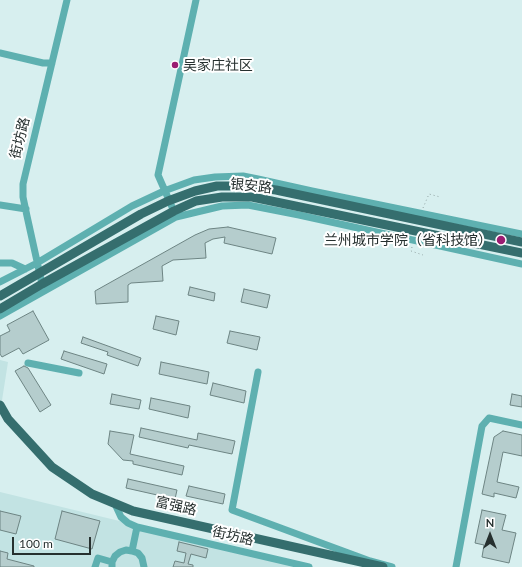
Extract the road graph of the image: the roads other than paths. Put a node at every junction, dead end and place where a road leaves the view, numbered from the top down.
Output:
1 (67, 0) edge
2 (196, 0) edge
3 (0, 52) edge
4 (52, 63) junction
5 (164, 191) junction
6 (168, 201) junction
7 (0, 205) edge
8 (26, 209) junction
9 (175, 214) junction
10 (522, 234) edge
11 (522, 242) edge
12 (522, 254) edge
13 (0, 263) edge
14 (37, 263) junction
15 (522, 264) edge
16 (25, 269) junction
17 (40, 273) junction
18 (0, 282) edge
19 (42, 284) junction
20 (0, 296) edge
21 (0, 309) edge
22 (0, 316) edge
23 (28, 363) dead end
24 (258, 372) dead end
25 (79, 373) dead end
26 (0, 405) edge
27 (522, 425) edge
28 (115, 504) junction
29 (137, 527) junction
30 (132, 551) junction
31 (112, 564) edge
32 (95, 567) edge
33 (144, 567) edge
34 (309, 567) edge
35 (383, 567) edge
36 (392, 567) edge
37 (456, 567) edge

1 - 4 street, 街坊路
2 - 5 street
3 - 4 street
4 - 8 street, 街坊路
5 - 6 street
5 - 10 street
5 - 14 street
6 - 9 street
6 - 11 main road, 银安路
6 - 17 main road, 银安路
7 - 8 street
8 - 14 street, 街坊路
9 - 12 main road, 银安路
9 - 15 street
9 - 19 main road, 银安路
9 - 22 street
13 - 16 street
14 - 16 street
14 - 17 street, 街坊路
16 - 18 street
17 - 19 street, 街坊路
17 - 20 main road, 银安路
19 - 21 main road, 银安路
23 - 25 street
24 - 36 street
26 - 28 main road, 富强路
27 - 37 street
28 - 29 street, 街坊路
28 - 35 main road, 富强路
29 - 30 street
29 - 34 street, 街坊路
30 - 31 street
30 - 33 street
31 - 32 street

